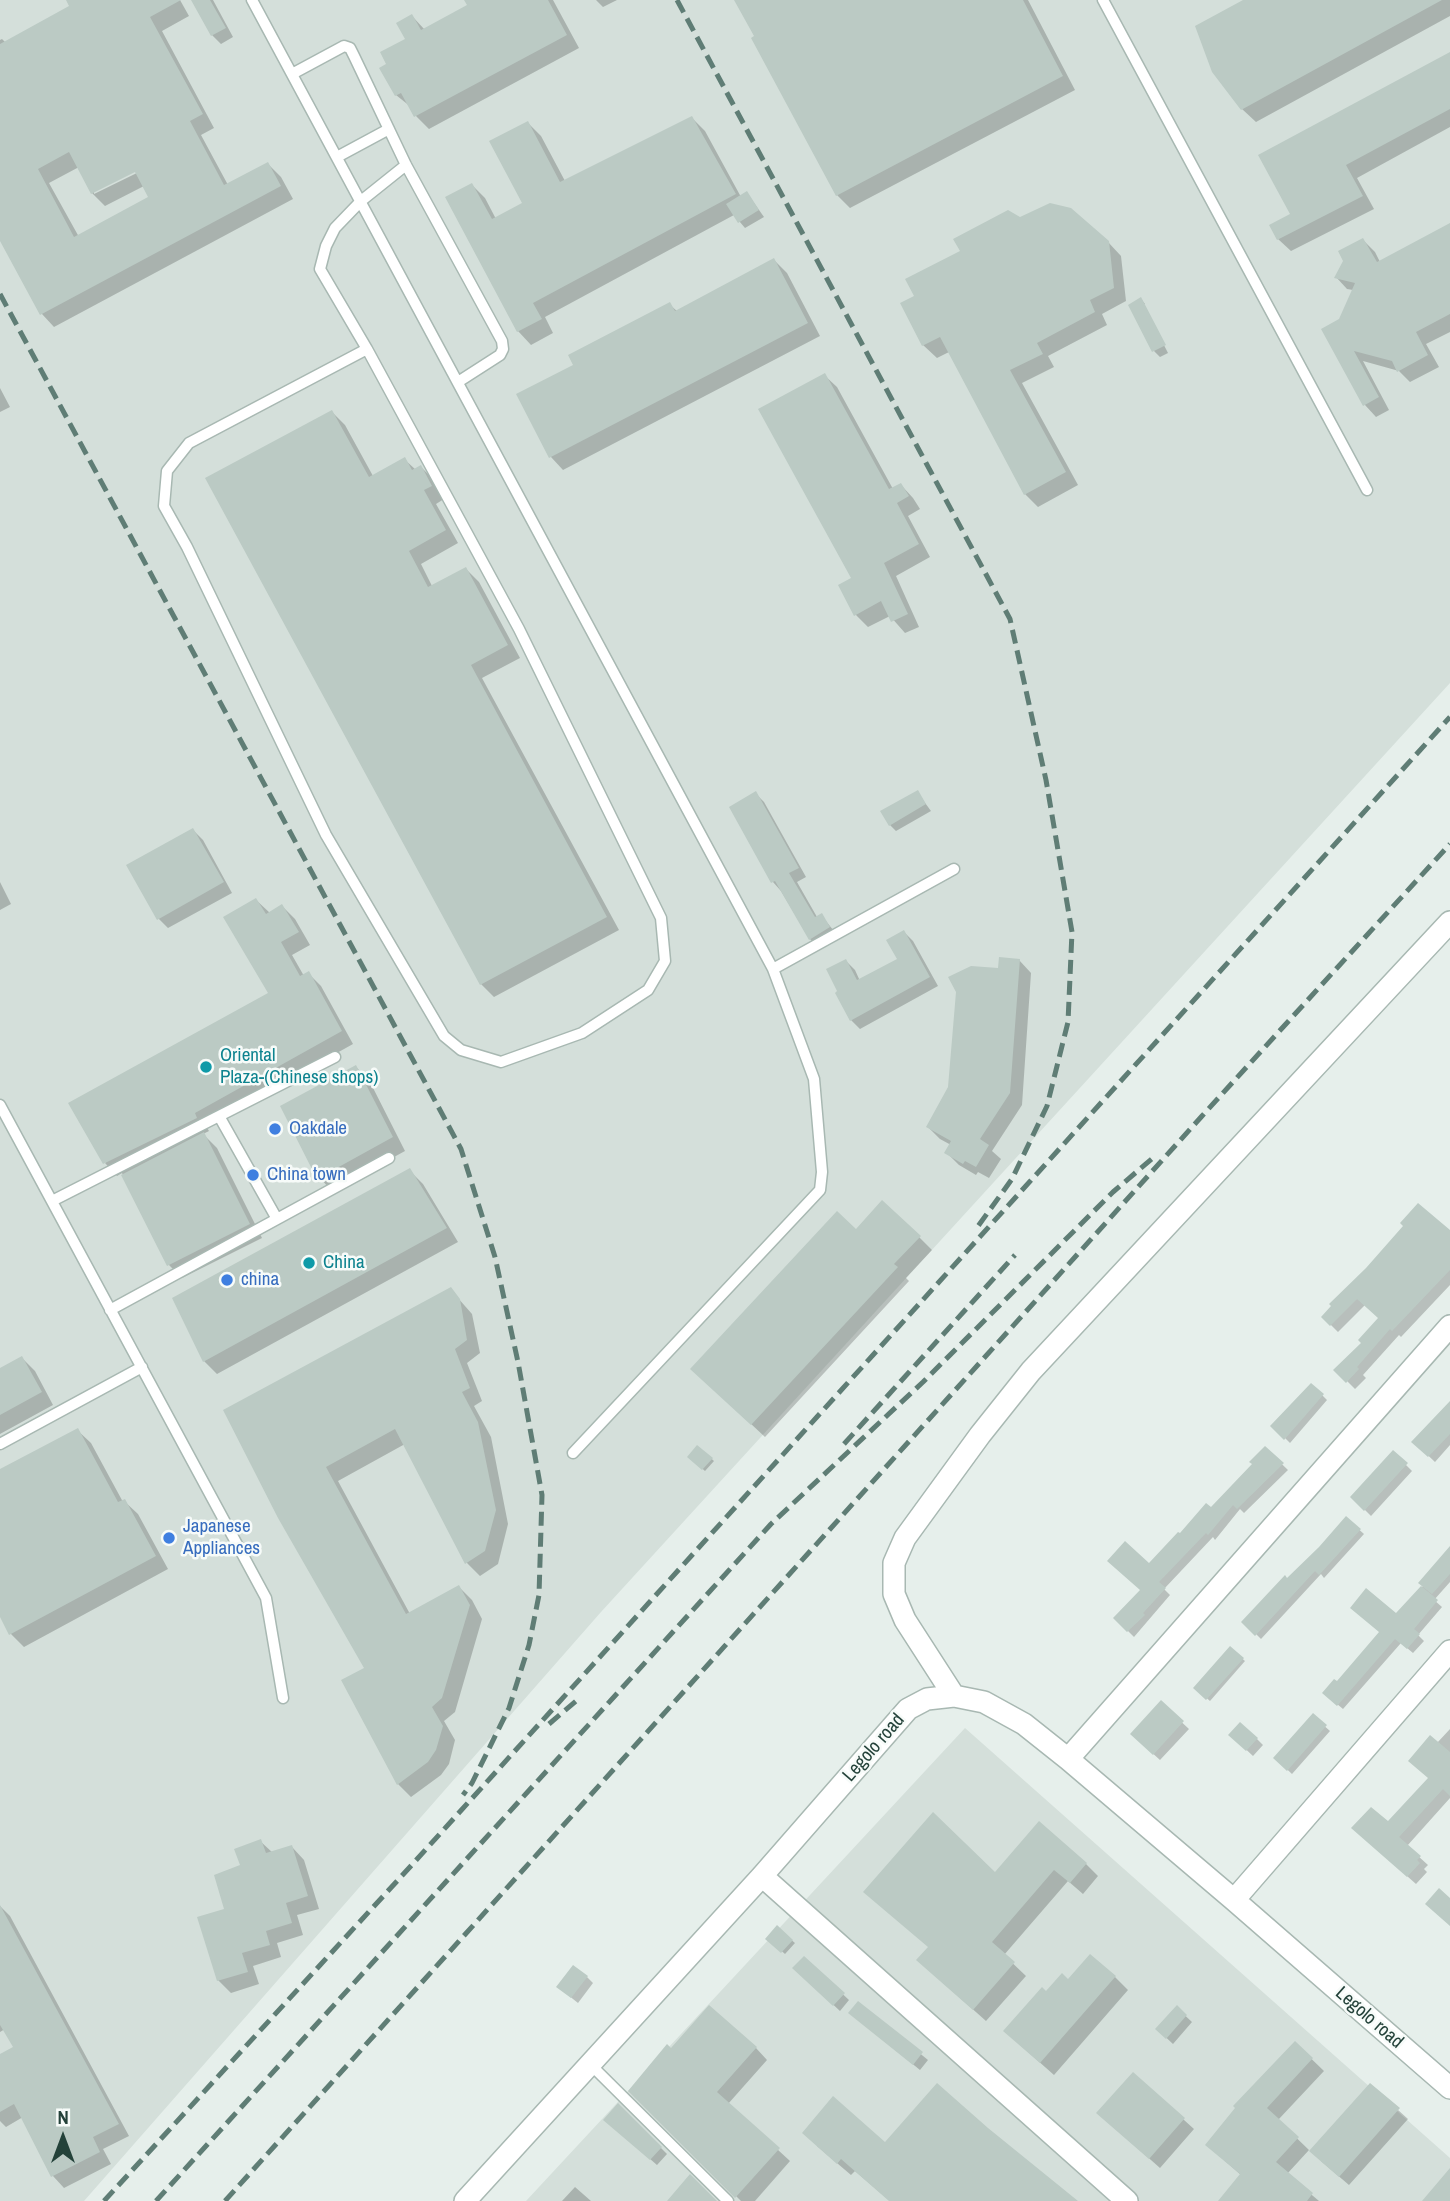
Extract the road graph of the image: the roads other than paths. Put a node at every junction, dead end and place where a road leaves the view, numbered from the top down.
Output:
1 (252, 0) edge
2 (1103, 0) edge
3 (292, 74) junction
4 (389, 129) junction
5 (337, 157) junction
6 (406, 165) junction
7 (361, 201) junction
8 (367, 349) junction
9 (458, 382) junction
10 (1367, 490) dead end
11 (954, 869) dead end
12 (1450, 922) edge
13 (773, 970) junction
14 (335, 1057) dead end
15 (0, 1105) edge
16 (219, 1116) junction
17 (389, 1158) dead end
18 (52, 1201) junction
19 (278, 1219) junction
20 (110, 1310) junction
21 (1450, 1326) edge
22 (142, 1367) junction
23 (0, 1444) edge
24 (573, 1453) dead end
25 (1450, 1651) edge
26 (954, 1696) junction
27 (283, 1698) dead end
28 (1068, 1759) junction
29 (762, 1876) junction
30 (1234, 1900) junction
31 (590, 2064) junction
32 (1450, 2088) edge
33 (464, 2201) edge
34 (728, 2201) edge
35 (1127, 2201) edge

1 - 3 lane
2 - 10 lane
3 - 4 lane
3 - 5 lane
4 - 5 lane
4 - 6 lane
5 - 7 lane
6 - 7 lane
6 - 9 lane
7 - 8 lane
7 - 9 lane
8 - 8 lane
9 - 13 lane
11 - 13 lane
12 - 26 street
13 - 24 lane
14 - 16 lane
15 - 18 lane
16 - 18 lane
16 - 19 lane
17 - 19 lane
18 - 20 lane
19 - 20 lane
20 - 22 lane
21 - 28 street
22 - 23 lane
22 - 27 lane
25 - 30 street
26 - 28 street, Legolo road
26 - 29 street, Legolo road
28 - 30 street, Legolo road
29 - 31 street, Legolo road
29 - 35 street
30 - 32 street, Legolo road
31 - 33 street, Legolo road
31 - 34 lane

